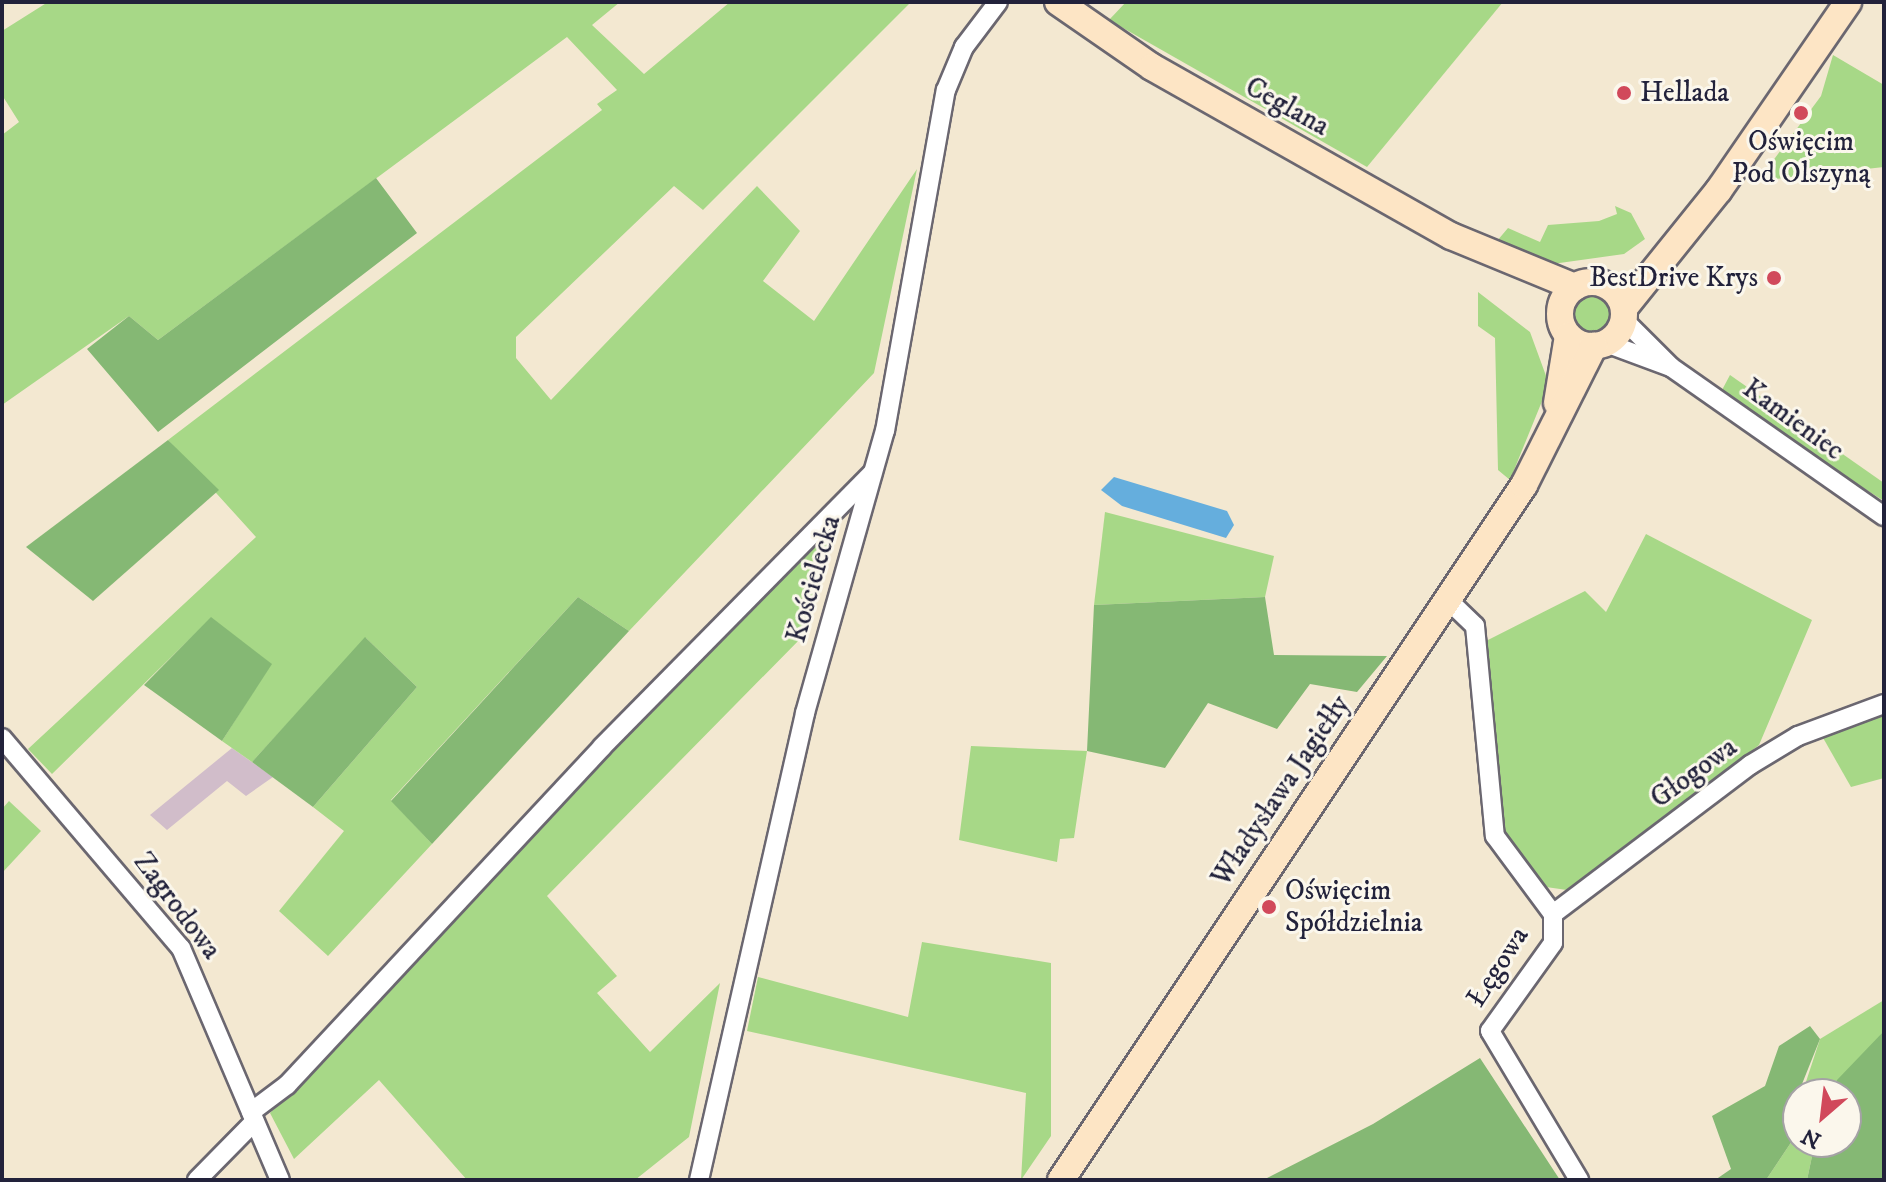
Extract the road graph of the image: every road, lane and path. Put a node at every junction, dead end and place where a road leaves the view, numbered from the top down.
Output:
1 (998, 2) edge
2 (1058, 2) edge
3 (1848, 2) edge
4 (1667, 248) junction
5 (1492, 257) junction
6 (1604, 284) junction
7 (1575, 287) junction
8 (1624, 314) junction
9 (1564, 325) junction
10 (1600, 345) junction
11 (1671, 367) junction
12 (1551, 436) junction
13 (874, 471) junction
14 (1884, 516) edge
15 (1447, 599) junction
16 (1884, 704) edge
17 (2, 738) edge
18 (1553, 914) junction
19 (252, 1117) junction
20 (197, 1180) edge
21 (280, 1180) edge
22 (699, 1180) edge
23 (1061, 1180) edge
24 (1579, 1180) edge

1 - 13 street, Kościelecka
2 - 5 street, Ceglana
3 - 4 street
4 - 6 street
4 - 8 street
5 - 7 street, Ceglana
5 - 9 street, Ceglana
6 - 7 street
6 - 8 street
7 - 9 street, Władysława Jagiełły
8 - 10 street, Władysława Jagiełły
8 - 11 street, Kamieniec
9 - 10 street, Ceglana
9 - 12 street, Władysława Jagiełły
10 - 11 street, Kamieniec
10 - 12 street, Władysława Jagiełły
11 - 14 street, Kamieniec
12 - 15 street, Władysława Jagiełły
13 - 19 street
13 - 22 street, Kościelecka
15 - 18 street, Łęgowa
15 - 23 street, Władysława Jagiełły
16 - 18 street, Głogowa
17 - 19 street, Zagrodowa
18 - 24 street, Łęgowa
19 - 20 street
19 - 21 street, Zagrodowa

